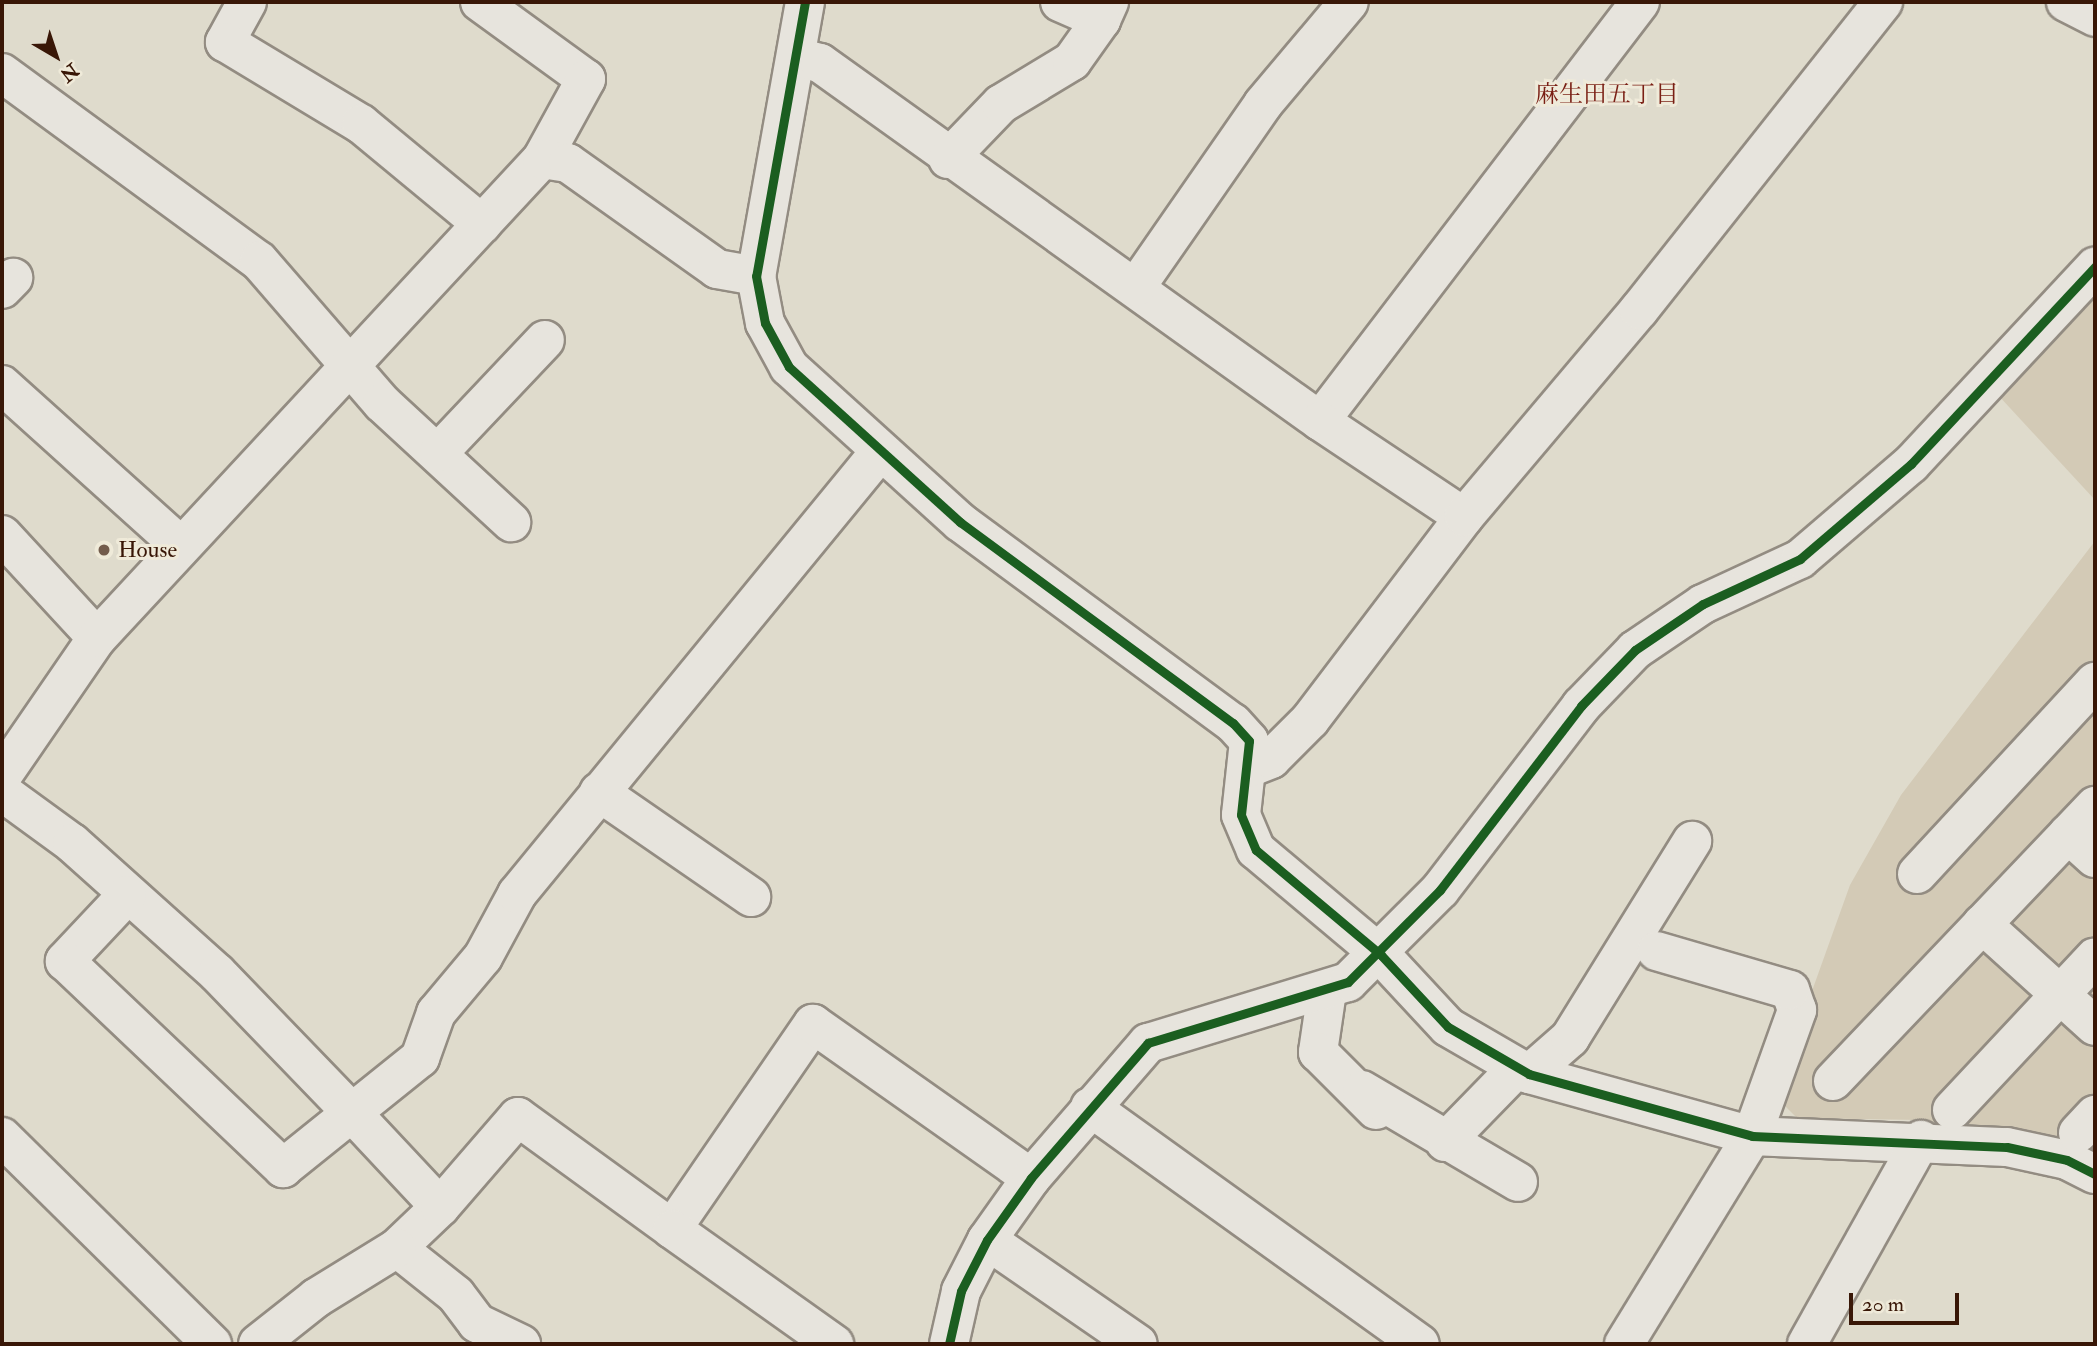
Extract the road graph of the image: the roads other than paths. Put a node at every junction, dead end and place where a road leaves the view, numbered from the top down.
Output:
1 (247, 2) edge
2 (480, 2) edge
3 (805, 2) edge
4 (1060, 2) edge
5 (1349, 2) edge
6 (1640, 2) edge
7 (1882, 2) edge
8 (2066, 2) edge
9 (1105, 11) edge
10 (2095, 17) edge
11 (797, 57) junction
12 (2, 73) edge
13 (542, 159) junction
14 (948, 159) junction
15 (482, 224) junction
16 (2095, 267) edge
17 (756, 276) junction
18 (1136, 287) junction
19 (545, 340) dead end
20 (348, 365) junction
21 (2, 385) edge
22 (1320, 421) junction
23 (439, 452) junction
24 (878, 454) junction
25 (1464, 517) junction
26 (511, 523) dead end
27 (2, 536) edge
28 (180, 545) junction
29 (97, 638) junction
30 (2093, 673) edge
31 (1249, 768) junction
32 (599, 792) junction
33 (4, 796) edge
34 (2095, 806) edge
35 (1692, 841) dead end
36 (2082, 846) edge
37 (1917, 874) dead end
38 (127, 895) junction
39 (751, 897) dead end
40 (1983, 924) junction
41 (1657, 951) dead end
42 (1381, 955) junction
43 (2095, 957) edge
44 (1327, 991) junction
45 (2060, 995) junction
46 (2095, 1026) edge
47 (1523, 1071) junction
48 (1833, 1081) dead end
49 (1090, 1107) junction
50 (1952, 1110) dead end
51 (354, 1115) junction
52 (1752, 1136) junction
53 (2, 1137) edge
54 (1921, 1140) junction
55 (1445, 1142) junction
56 (2095, 1174) edge
57 (1031, 1178) junction
58 (1518, 1182) dead end
59 (440, 1207) junction
60 (672, 1229) junction
61 (987, 1240) junction
62 (397, 1248) junction
63 (469, 1334) edge
64 (212, 1344) edge
65 (258, 1344) edge
66 (521, 1344) edge
67 (834, 1344) edge
68 (949, 1344) edge
69 (1138, 1344) edge
70 (1420, 1344) edge
71 (1624, 1344) edge
72 (1807, 1344) edge

1 - 15 street
2 - 13 street
3 - 11 street
4 - 9 street
5 - 18 street
6 - 22 street
7 - 25 street
8 - 10 street
9 - 14 street
11 - 14 street
11 - 17 street
12 - 20 street
13 - 15 street
13 - 17 street
14 - 18 street
15 - 20 street
16 - 42 street
17 - 24 street
18 - 22 street
19 - 23 street
20 - 23 street
20 - 28 street
21 - 28 street
22 - 25 street
23 - 26 street
24 - 31 street
24 - 32 street
25 - 31 street
27 - 29 street
28 - 29 street
29 - 33 street
30 - 37 street
31 - 42 street
32 - 39 street
32 - 51 street
33 - 38 street
34 - 36 street
35 - 47 street
36 - 40 street
38 - 51 street
38 - 51 street
40 - 45 street
40 - 48 street
41 - 52 street
42 - 44 street
42 - 47 street
43 - 45 street
44 - 49 street
44 - 55 street
45 - 46 street
45 - 50 street
47 - 52 street
47 - 55 street
49 - 57 street
49 - 70 street
51 - 59 street
52 - 54 street
52 - 71 street
53 - 64 street
54 - 56 street
54 - 72 street
55 - 58 street
57 - 60 street
57 - 61 street
59 - 60 street
59 - 62 street
60 - 67 street
61 - 68 street
61 - 69 street
62 - 63 street
62 - 65 street
63 - 66 street

